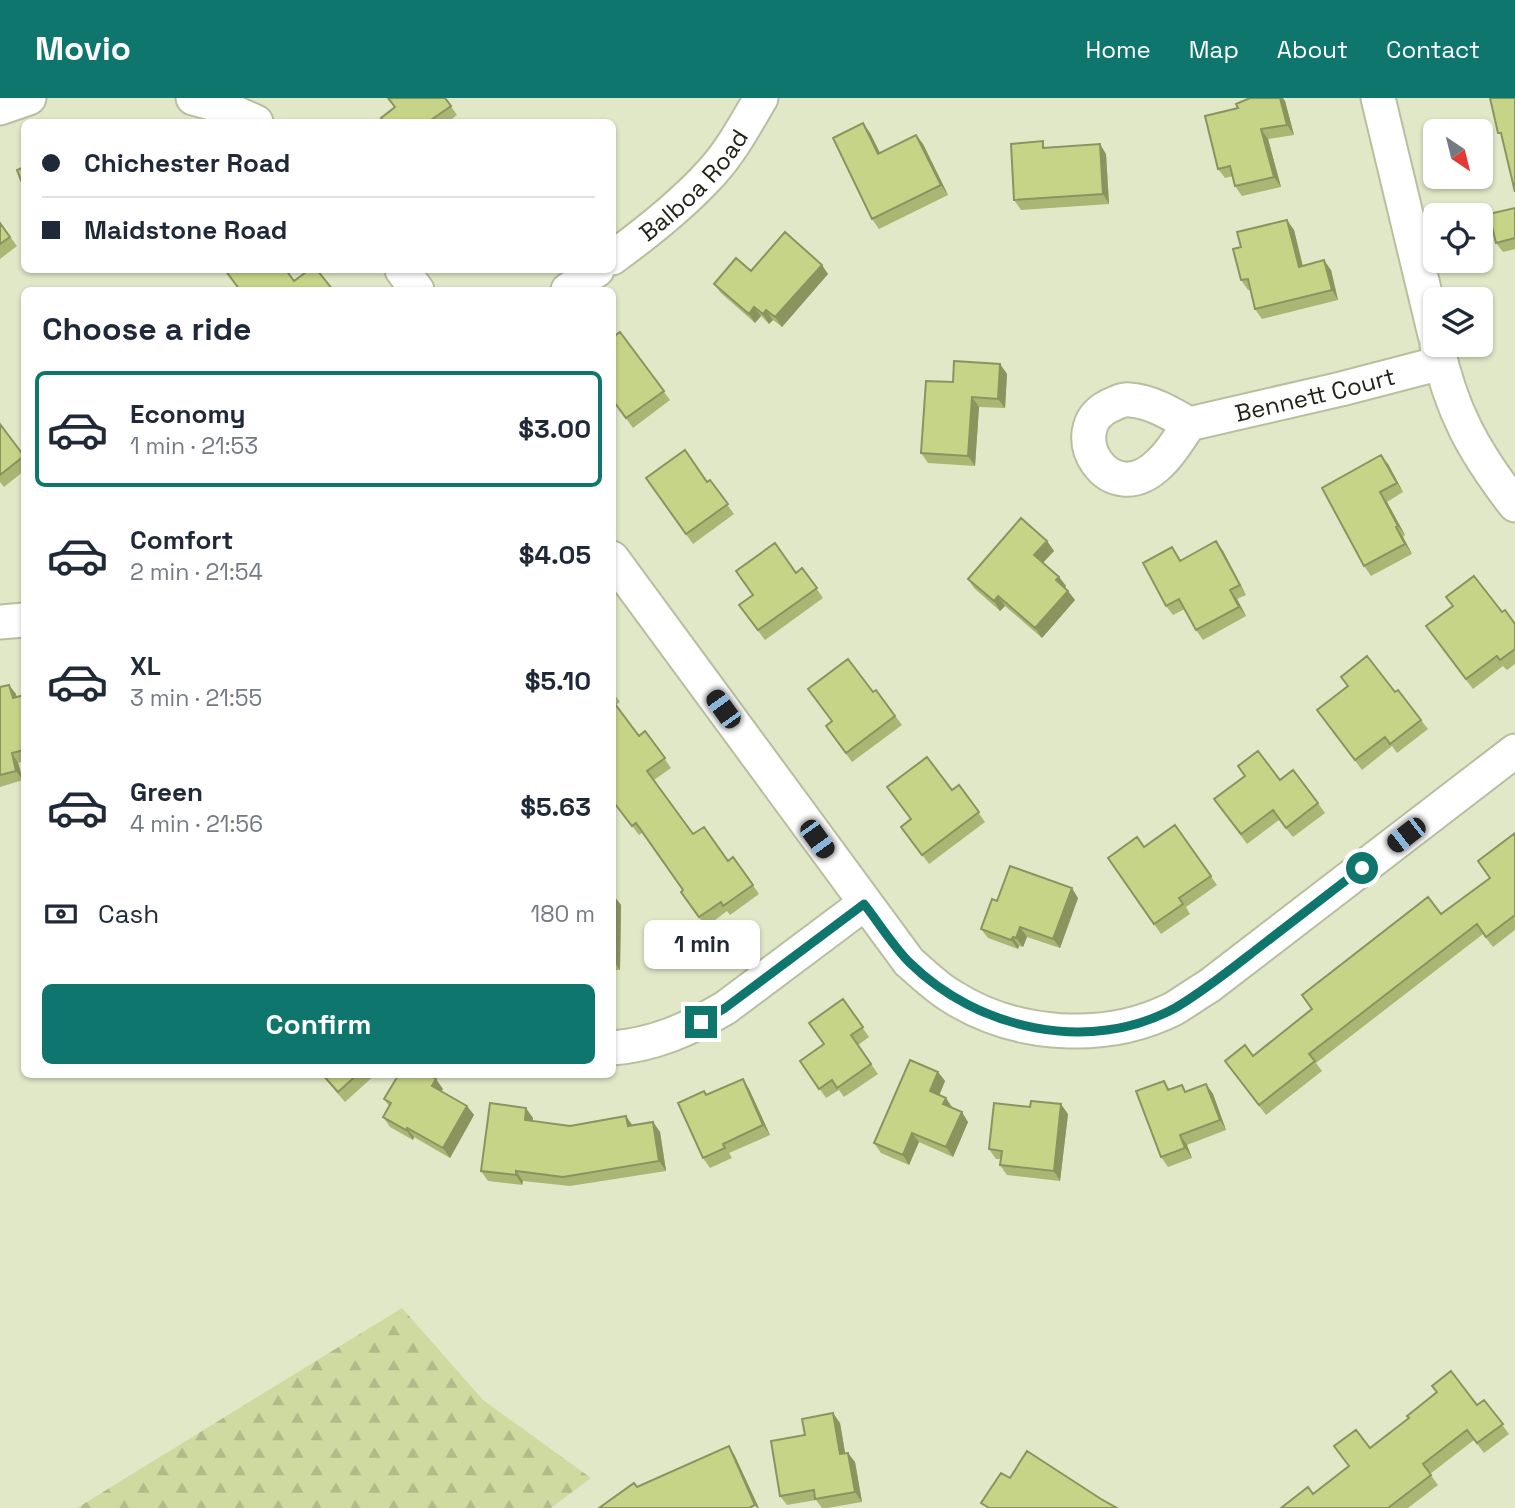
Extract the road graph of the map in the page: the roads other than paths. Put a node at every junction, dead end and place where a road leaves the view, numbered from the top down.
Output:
1 (29, 98) edge
2 (193, 98) edge
3 (761, 98) edge
4 (1378, 98) edge
5 (0, 108) edge
6 (249, 119) edge
7 (616, 255) edge
8 (403, 273) edge
9 (593, 273) edge
10 (415, 287) edge
11 (572, 287) edge
12 (1423, 287) edge
13 (1423, 353) edge
14 (1441, 357) edge
15 (1189, 424) dead end
16 (1515, 505) edge
17 (616, 563) edge
18 (21, 620) edge
19 (0, 622) edge
20 (1515, 751) edge
21 (864, 904) junction
22 (616, 1048) edge

1 - 5 street
2 - 6 street
3 - 7 street, Balboa Road
4 - 12 street
8 - 10 street
9 - 11 street
13 - 15 street, Bennett Court
14 - 16 street
17 - 21 street
18 - 19 street
20 - 21 street
21 - 22 street

